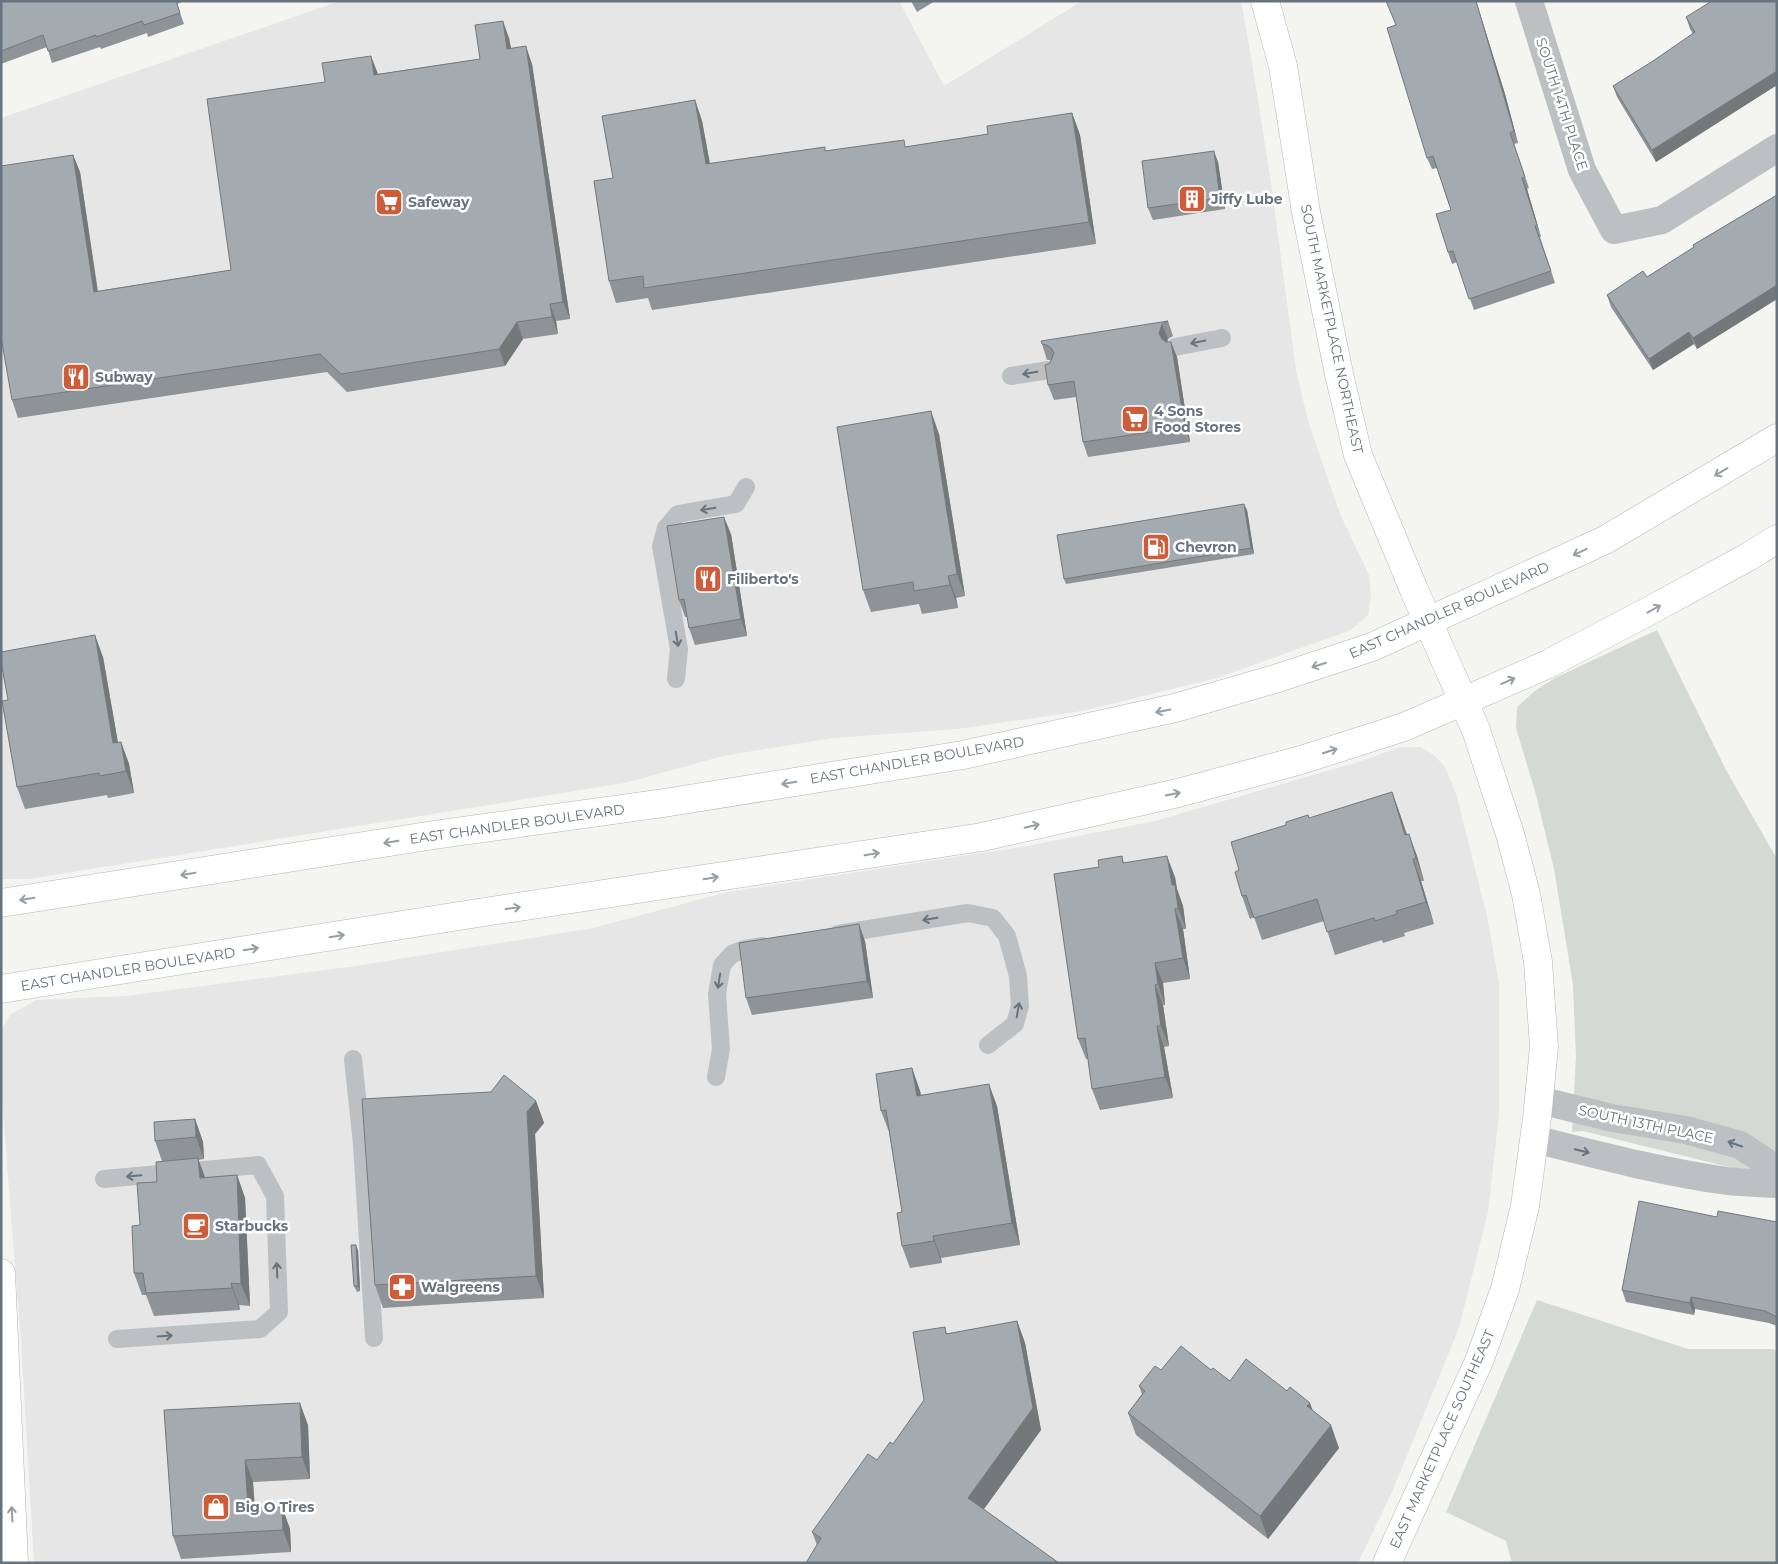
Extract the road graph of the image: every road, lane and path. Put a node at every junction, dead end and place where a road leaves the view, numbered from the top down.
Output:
1 (1265, 1) edge
2 (1529, 1) edge
3 (1777, 148) edge
4 (1222, 338) dead end
5 (1175, 346) dead end
6 (1049, 370) edge
7 (1011, 376) dead end
8 (1777, 438) edge
9 (746, 487) dead end
10 (1777, 539) edge
11 (1429, 622) junction
12 (676, 679) dead end
13 (1464, 700) junction
14 (1, 903) edge
15 (823, 936) edge
16 (784, 942) edge
17 (1, 989) edge
18 (988, 1045) dead end
19 (353, 1059) dead end
20 (716, 1077) dead end
21 (1539, 1100) junction
22 (1534, 1139) junction
23 (1777, 1169) edge
24 (104, 1179) dead end
25 (1777, 1184) edge
26 (1, 1273) edge
27 (374, 1338) dead end
28 (117, 1339) dead end
29 (14, 1563) edge
30 (1387, 1563) edge

1 - 11 main road, SOUTH MARKETPLACE NORTHEAST
2 - 3 street, SOUTH 14TH PLACE
4 -> 5 lane
6 -> 7 lane
8 -> 11 main road, EAST CHANDLER BOULEVARD
9 -> 12 lane
13 -> 10 main road, EAST CHANDLER BOULEVARD
11 - 13 main road, SOUTH MARKETPLACE NORTHEAST
11 -> 14 main road, EAST CHANDLER BOULEVARD
17 -> 13 main road, EAST CHANDLER BOULEVARD
13 - 21 main road, EAST MARKETPLACE SOUTHEAST
18 -> 15 lane
16 -> 20 lane
19 - 27 lane
21 - 22 main road, EAST MARKETPLACE SOUTHEAST
23 -> 21 street, SOUTH 13TH PLACE
22 -> 25 street
22 - 30 main road, EAST MARKETPLACE SOUTHEAST
28 -> 24 lane
29 -> 26 main road

